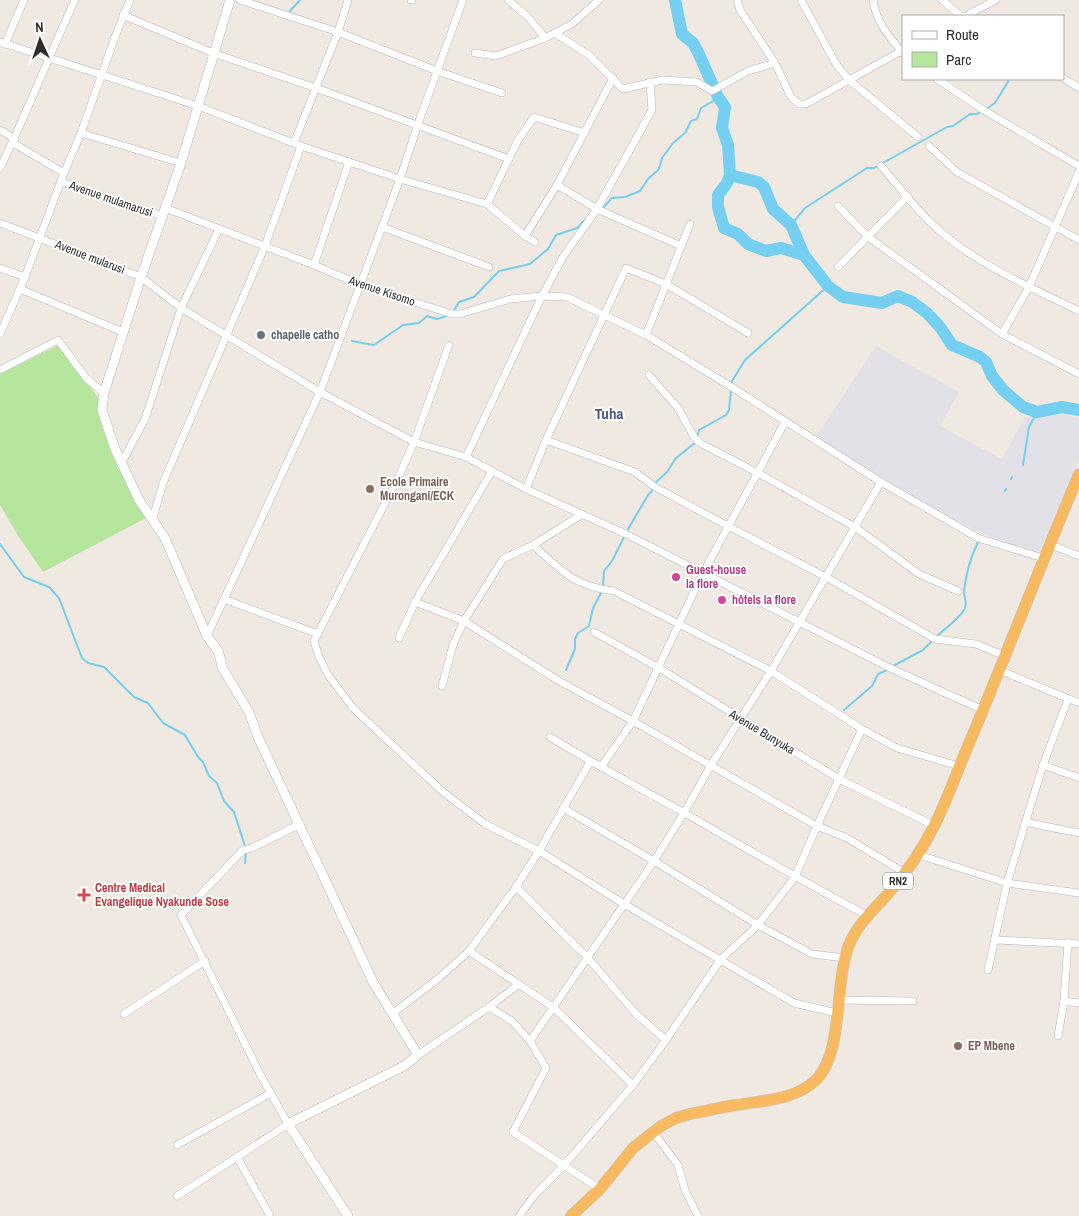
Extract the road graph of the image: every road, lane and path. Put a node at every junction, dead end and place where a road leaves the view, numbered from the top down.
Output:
1 (24, 0) edge
2 (75, 0) edge
3 (130, 0) edge
4 (230, 0) edge
5 (240, 0) edge
6 (348, 0) edge
7 (463, 0) edge
8 (508, 0) edge
9 (598, 0) edge
10 (737, 0) edge
11 (801, 0) edge
12 (873, 0) edge
13 (942, 0) edge
14 (996, 0) edge
15 (589, 3) edge
16 (123, 15) junction
17 (962, 15) edge
18 (965, 15) edge
19 (338, 32) junction
20 (556, 34) junction
21 (545, 38) junction
22 (3, 43) edge
23 (902, 52) edge
24 (213, 53) junction
25 (475, 53) dead end
26 (48, 57) junction
27 (774, 63) junction
28 (437, 71) junction
29 (101, 75) junction
30 (613, 78) junction
31 (1064, 79) edge
32 (849, 80) junction
33 (939, 80) edge
34 (650, 82) junction
35 (316, 88) junction
36 (1079, 88) edge
37 (502, 93) dead end
38 (198, 106) junction
39 (418, 124) junction
40 (0, 130) edge
41 (81, 132) junction
42 (586, 133) junction
43 (918, 137) dead end
44 (14, 141) junction
45 (298, 145) junction
46 (929, 146) dead end
47 (509, 159) junction
48 (349, 162) junction
49 (181, 163) junction
50 (881, 166) dead end
51 (1079, 166) edge
52 (0, 168) edge
53 (1079, 172) edge
54 (64, 173) junction
55 (400, 178) junction
56 (61, 182) junction
57 (557, 185) junction
58 (908, 196) junction
59 (487, 204) junction
60 (838, 206) dead end
61 (598, 209) junction
62 (163, 212) junction
63 (0, 223) edge
64 (690, 224) dead end
65 (382, 227) junction
66 (1055, 227) junction
67 (219, 229) junction
68 (525, 236) junction
69 (867, 236) junction
70 (39, 238) junction
71 (1079, 240) edge
72 (535, 242) dead end
73 (265, 246) junction
74 (681, 246) junction
75 (314, 265) junction
76 (489, 267) dead end
77 (838, 267) dead end
78 (0, 268) edge
79 (25, 277) junction
80 (141, 277) junction
81 (666, 284) junction
82 (361, 285) junction
83 (1029, 287) junction
84 (20, 289) junction
85 (542, 296) junction
86 (181, 308) junction
87 (1079, 311) edge
88 (604, 314) junction
89 (123, 332) junction
90 (748, 333) dead end
91 (0, 334) edge
92 (1002, 334) junction
93 (646, 335) junction
94 (227, 336) junction
95 (449, 345) dead end
96 (0, 370) edge
97 (1079, 374) edge
98 (649, 375) dead end
99 (320, 392) junction
100 (104, 393) junction
101 (785, 422) junction
102 (546, 440) junction
103 (414, 442) junction
104 (466, 457) junction
105 (122, 462) junction
106 (492, 471) junction
107 (756, 472) junction
108 (1079, 474) edge
109 (881, 482) junction
110 (526, 489) junction
111 (581, 515) junction
112 (153, 518) junction
113 (728, 526) junction
114 (855, 527) junction
115 (1049, 544) junction
116 (533, 545) junction
117 (1079, 556) edge
118 (1043, 558) junction
119 (703, 574) junction
120 (826, 578) junction
121 (958, 591) dead end
122 (224, 599) junction
123 (415, 602) junction
124 (464, 622) junction
125 (800, 622) junction
126 (680, 624) junction
127 (594, 632) dead end
128 (318, 634) junction
129 (207, 636) junction
130 (399, 638) dead end
131 (1005, 656) junction
132 (659, 668) junction
133 (999, 670) junction
134 (771, 671) junction
135 (442, 686) dead end
136 (1068, 699) junction
137 (1079, 704) edge
138 (983, 710) junction
139 (740, 719) junction
140 (633, 721) junction
141 (862, 729) junction
142 (550, 738) dead end
143 (590, 762) junction
144 (711, 765) junction
145 (1043, 765) junction
146 (959, 766) junction
147 (601, 767) junction
148 (1079, 778) edge
149 (839, 779) junction
150 (563, 808) junction
151 (684, 813) junction
152 (1025, 822) junction
153 (300, 824) junction
154 (817, 826) junction
155 (934, 826) junction
156 (1079, 832) edge
157 (539, 851) junction
158 (919, 856) junction
159 (654, 861) junction
160 (905, 873) junction
161 (795, 877) junction
162 (1007, 883) junction
163 (516, 887) junction
164 (1079, 893) edge
165 (624, 904) junction
166 (868, 916) junction
167 (758, 924) junction
168 (996, 940) junction
169 (1068, 942) junction
170 (1079, 944) edge
171 (469, 951) junction
172 (588, 958) junction
173 (845, 958) junction
174 (721, 959) junction
175 (205, 961) junction
176 (988, 970) dead end
177 (520, 984) junction
178 (838, 1000) junction
179 (913, 1001) dead end
180 (1064, 1001) junction
181 (1079, 1003) edge
182 (489, 1007) junction
183 (553, 1007) junction
184 (837, 1013) junction
185 (124, 1014) dead end
186 (392, 1014) junction
187 (1058, 1036) dead end
188 (666, 1040) junction
189 (530, 1041) junction
190 (418, 1055) junction
191 (633, 1085) junction
192 (271, 1093) junction
193 (288, 1124) junction
194 (653, 1132) junction
195 (177, 1145) dead end
196 (237, 1157) junction
197 (565, 1164) junction
198 (600, 1189) junction
199 (177, 1196) dead end
200 (270, 1216) edge
201 (348, 1216) edge
202 (519, 1216) edge
203 (571, 1216) edge
204 (698, 1216) edge

1 - 22 street
2 - 26 street
3 - 16 street
4 - 24 street
5 - 19 street
6 - 19 street
7 - 28 street
8 - 21 street
9 - 15 street
10 - 27 street
11 - 32 street
12 - 23 street
13 - 17 street
14 - 18 street
15 - 20 street
16 - 24 street
16 - 29 street
19 - 28 street
19 - 35 street
20 - 21 street
20 - 30 street
21 - 25 street
22 - 26 street
23 - 32 street
24 - 35 street
24 - 38 street
26 - 29 street
26 - 44 street
27 - 32 street
27 - 34 street
28 - 37 street
28 - 39 street
29 - 38 street
29 - 41 street
30 - 34 street
30 - 42 street
31 - 36 street
32 - 43 street
33 - 51 street
34 - 61 street
35 - 39 street
35 - 45 street
38 - 45 street
38 - 49 street
39 - 47 street
39 - 55 street
40 - 44 street
41 - 49 street
41 - 54 street
42 - 47 street
42 - 57 street
44 - 52 street
44 - 54 street
45 - 48 street
45 - 73 street
46 - 66 street
47 - 59 street
48 - 55 street
48 - 75 street
49 - 62 street
50 - 58 street
53 - 66 street
54 - 56 street
55 - 59 street
55 - 65 street
56 - 62 street, Avenue mulamarusi
56 - 70 street
57 - 61 street
57 - 68 street
58 - 69 street
58 - 83 street
59 - 68 street
60 - 69 street
61 - 74 street
61 - 85 street
62 - 67 street, Avenue Kisomo
62 - 80 street
63 - 70 street, Avenue mularusi
64 - 74 street
65 - 76 street
65 - 82 street
66 - 71 street
66 - 83 street
67 - 73 street, Avenue Kisomo
67 - 86 street
68 - 72 street
69 - 77 street
69 - 92 street
70 - 79 street
70 - 80 street, Avenue mularusi
73 - 75 street, Avenue Kisomo
73 - 94 street
74 - 81 street
75 - 82 street, Avenue Kisomo
78 - 79 street
79 - 84 street
80 - 86 street, Avenue mularusi
80 - 89 street
81 - 88 street
81 - 90 street
81 - 93 street
82 - 85 street, Avenue Kisomo
82 - 99 street
83 - 87 street
83 - 92 street
84 - 89 street
84 - 91 street
85 - 88 street, Avenue Kisomo
85 - 104 street
86 - 94 street, Avenue mularusi
86 - 105 street
88 - 93 street, Avenue Kisomo
88 - 102 street
89 - 100 street
92 - 97 street
93 - 101 street, Avenue Kisomo
94 - 99 street, Avenue mularusi
94 - 112 street
95 - 103 street
96 - 100 street
98 - 107 street
99 - 103 street, Avenue mularusi
99 - 122 street
100 - 105 street
101 - 107 street
101 - 109 street, Avenue Kisomo
102 - 110 street
102 - 113 street
103 - 104 street, Avenue mularusi
103 - 128 street
104 - 106 street, Avenue mularusi
105 - 112 street
106 - 110 street, Avenue mularusi
106 - 123 street
107 - 113 street
107 - 114 street
108 - 115 highway, RN2
109 - 114 street
109 - 118 street, Avenue Kisomo
110 - 111 street, Avenue mularusi
111 - 116 street
111 - 119 street, Avenue mularusi
112 - 129 street
113 - 119 street
113 - 120 street
114 - 120 street
114 - 121 street
115 - 117 street
115 - 118 highway, RN2
116 - 124 street
116 - 126 street
118 - 131 highway, RN2
119 - 125 street, Avenue mularusi
119 - 126 street
120 - 125 street
120 - 131 street
122 - 128 street
122 - 129 street
123 - 124 street
123 - 130 street
124 - 135 street
124 - 140 street
125 - 134 street
125 - 138 street, Avenue mularusi
126 - 132 street
126 - 134 street
127 - 132 street, Avenue Bunyuka
128 - 157 street
129 - 153 street
131 - 133 highway, RN2
132 - 139 street, Avenue Bunyuka
132 - 140 street
133 - 136 street
133 - 138 highway, RN2
134 - 139 street
134 - 141 street
136 - 137 street
136 - 145 street
138 - 146 highway, RN2
139 - 144 street
139 - 149 street, Avenue Bunyuka
140 - 144 street
140 - 147 street
141 - 146 street
141 - 149 street
142 - 143 street
143 - 147 street
143 - 150 street
144 - 151 street
144 - 154 street
145 - 148 street
145 - 152 street
146 - 155 highway, RN2
147 - 151 street
149 - 154 street
149 - 155 street, Avenue Bunyuka
150 - 157 street
150 - 159 street
151 - 159 street
151 - 161 street
152 - 156 street
152 - 162 street
153 - 175 street
153 - 186 street
154 - 160 street
154 - 161 street
155 - 158 highway, RN2
157 - 163 street
157 - 165 street
158 - 160 highway, RN2
158 - 162 street
159 - 165 street
159 - 167 street
160 - 166 highway, RN2
161 - 166 street
161 - 167 street
162 - 164 street
162 - 168 street
163 - 171 street
163 - 172 street
165 - 172 street
165 - 174 street
166 - 173 highway, RN2
167 - 173 street
167 - 174 street
168 - 169 street
168 - 176 street
169 - 170 street
169 - 180 street
171 - 177 street
171 - 186 street
172 - 183 street
172 - 188 street
173 - 178 highway, RN2
174 - 184 street
174 - 188 street
175 - 185 street
175 - 192 street
177 - 182 street
177 - 183 street
178 - 179 street
178 - 184 highway, RN2
180 - 181 street
180 - 187 street
182 - 189 street
182 - 190 street
183 - 189 street
183 - 191 street
184 - 194 highway, RN2
186 - 190 street
188 - 191 street
189 - 197 street
190 - 193 street
191 - 197 street
192 - 193 street
192 - 195 street
193 - 196 street
193 - 201 street
194 - 198 highway, RN2
194 - 204 street
196 - 199 street
196 - 200 street
197 - 198 street
197 - 202 street
198 - 203 highway, RN2

